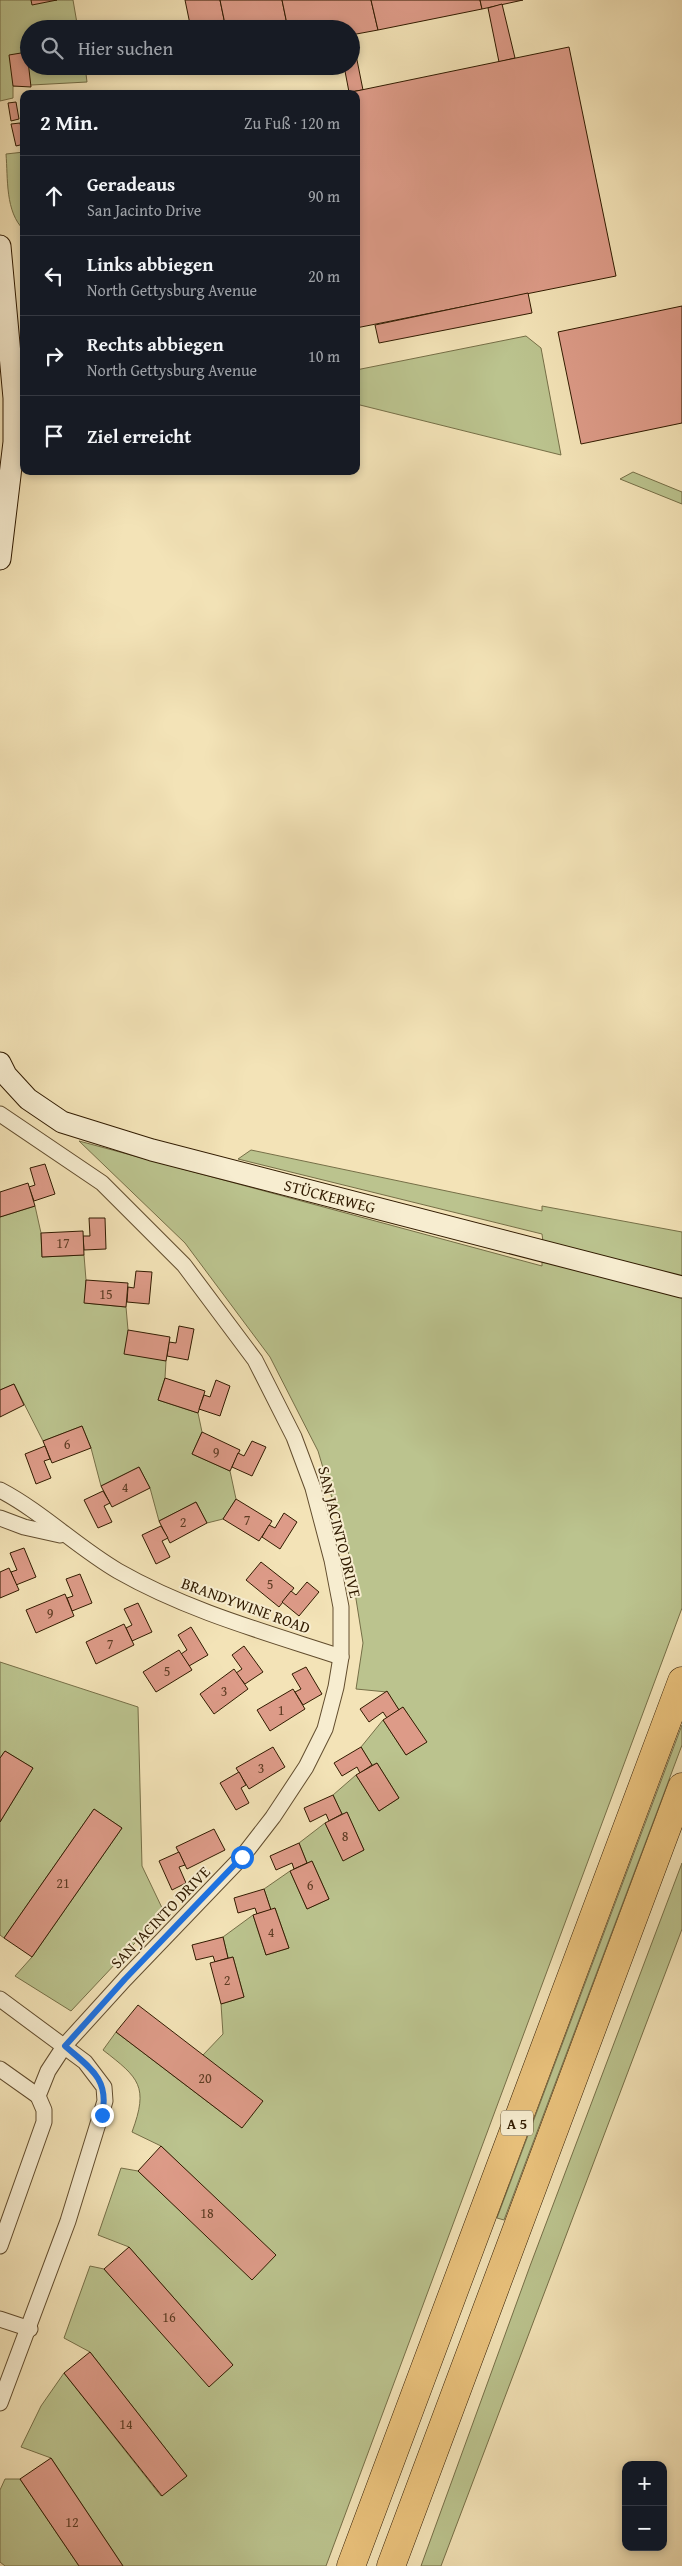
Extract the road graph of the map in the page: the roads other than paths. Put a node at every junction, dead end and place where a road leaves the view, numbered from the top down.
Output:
1 (0, 246) edge
2 (0, 559) edge
3 (0, 1063) edge
4 (0, 1114) edge
5 (682, 1287) edge
6 (0, 1490) edge
7 (0, 1518) edge
8 (64, 1536) junction
9 (341, 1657) junction
10 (682, 1681) edge
11 (682, 1787) edge
12 (0, 1999) edge
13 (65, 2046) junction
14 (0, 2069) edge
15 (38, 2096) junction
16 (0, 2246) edge
17 (0, 2319) edge
18 (30, 2329) junction
19 (0, 2403) edge
20 (351, 2566) edge
21 (391, 2566) edge

1 - 2 street
3 - 5 street, STÜCKERWEG
4 - 9 street, SAN JACINTO DRIVE
6 - 8 street, BRANDYWINE ROAD
7 - 8 street, BRANDYWINE ROAD
8 - 9 street, BRANDYWINE ROAD
9 - 13 street, SAN JACINTO DRIVE
10 - 20 highway, A 5
11 - 21 highway, A 5
12 - 13 street
13 - 15 street, SAN JACINTO DRIVE
13 - 18 street
14 - 15 street
15 - 16 street
17 - 18 street
18 - 19 street

